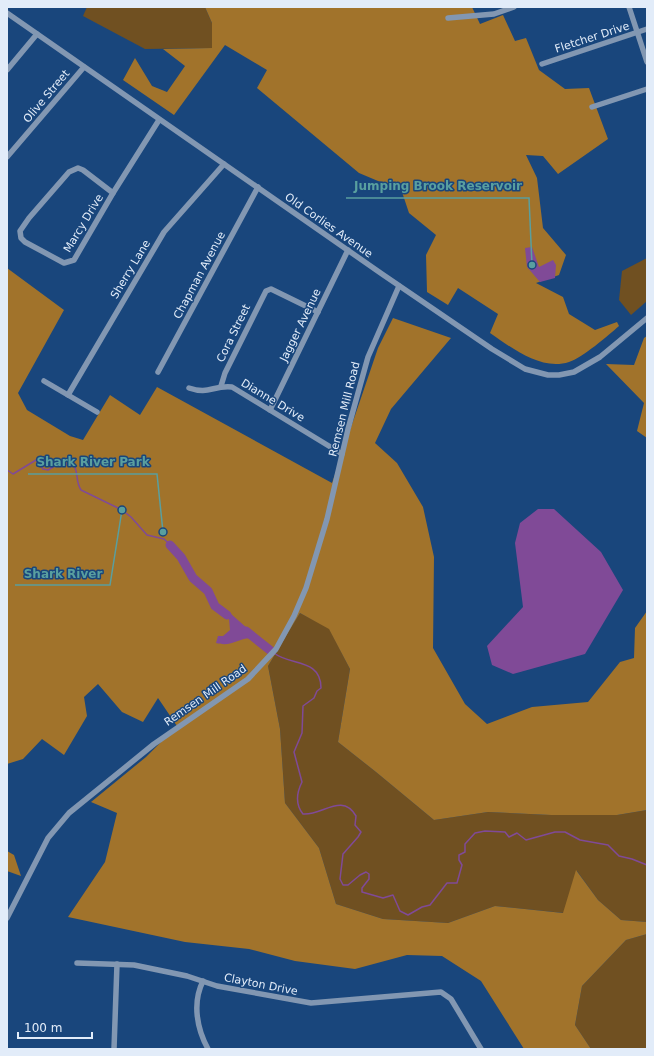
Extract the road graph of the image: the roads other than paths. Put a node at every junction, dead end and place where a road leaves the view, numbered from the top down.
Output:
1 (514, 7) edge
2 (629, 7) edge
3 (7, 14) edge
4 (448, 18) dead end
5 (647, 29) edge
6 (637, 32) junction
7 (37, 34) junction
8 (647, 62) edge
9 (542, 64) dead end
10 (84, 67) junction
11 (7, 70) edge
12 (647, 89) edge
13 (592, 107) dead end
14 (159, 120) junction
15 (7, 157) edge
16 (224, 164) junction
17 (258, 187) junction
18 (113, 193) junction
19 (348, 250) junction
20 (399, 286) junction
21 (318, 312) junction
22 (647, 318) edge
23 (158, 372) dead end
24 (44, 381) dead end
25 (220, 386) junction
26 (189, 388) dead end
27 (68, 395) junction
28 (270, 410) junction
29 (97, 412) dead end
30 (342, 454) junction
31 (7, 918) edge
32 (77, 963) dead end
33 (117, 964) junction
34 (203, 981) junction
35 (114, 1049) edge
36 (208, 1049) edge
37 (481, 1049) edge

1 - 4 street
2 - 6 street
3 - 7 street, Old Corlies Avenue
5 - 6 street, Fletcher Drive
6 - 8 street
6 - 9 street, Fletcher Drive
7 - 10 street, Old Corlies Avenue
7 - 11 street
10 - 14 street, Old Corlies Avenue
10 - 15 street, Olive Street
12 - 13 street
14 - 16 street, Old Corlies Avenue
14 - 18 street, Marcy Drive
16 - 17 street, Old Corlies Avenue
16 - 27 street, Sherry Lane
17 - 19 street, Old Corlies Avenue
17 - 23 street, Chapman Avenue
18 - 18 street, Marcy Drive
19 - 20 street, Old Corlies Avenue
19 - 21 street, Jagger Avenue
20 - 22 street, Old Corlies Avenue
20 - 30 street, Remsen Mill Road
21 - 25 street, Cora Street
21 - 28 street, Jagger Avenue
24 - 27 street
25 - 26 street, Dianne Drive
25 - 28 street, Dianne Drive
27 - 29 street
28 - 30 street, Dianne Drive
30 - 31 street, Remsen Mill Road
32 - 33 street, Clayton Drive
33 - 34 street, Clayton Drive
33 - 35 street
34 - 36 street
34 - 37 street, Clayton Drive

